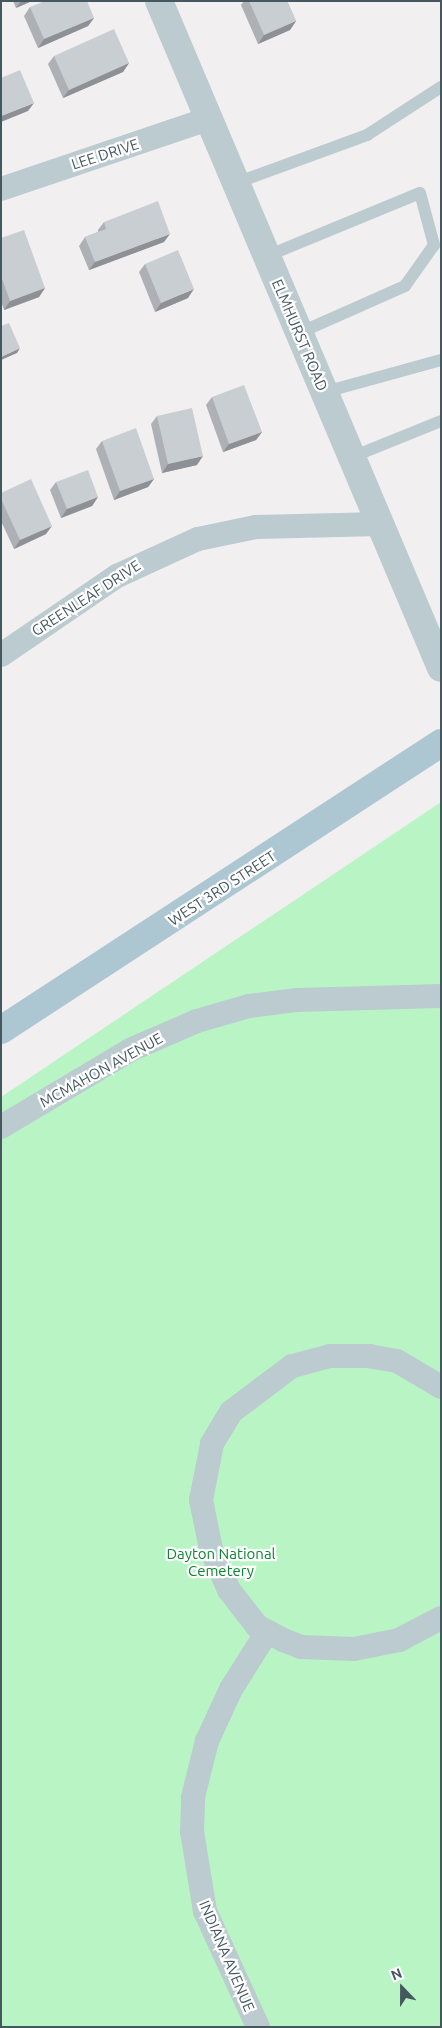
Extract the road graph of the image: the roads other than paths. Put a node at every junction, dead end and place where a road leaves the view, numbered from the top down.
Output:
1 (159, 1) edge
2 (441, 88) edge
3 (208, 120) junction
4 (236, 183) junction
5 (1, 189) edge
6 (267, 256) junction
7 (299, 333) junction
8 (441, 360) edge
9 (325, 392) junction
10 (441, 421) edge
11 (352, 456) junction
12 (381, 524) junction
13 (1, 655) edge
14 (441, 668) edge
15 (441, 742) edge
16 (441, 996) edge
17 (1, 1030) edge
18 (1, 1126) edge
19 (441, 1387) edge
20 (441, 1618) edge
21 (267, 1632) junction
22 (258, 2027) edge

1 - 3 street, ELMHURST ROAD
2 - 4 lane
3 - 4 street, ELMHURST ROAD
3 - 5 street, LEE DRIVE
4 - 6 street, ELMHURST ROAD
6 - 7 street, ELMHURST ROAD
6 - 7 lane
7 - 9 street, ELMHURST ROAD
8 - 9 lane
9 - 11 street, ELMHURST ROAD
10 - 11 lane
11 - 12 street, ELMHURST ROAD
12 - 13 street, GREENLEAF DRIVE
12 - 14 street, ELMHURST ROAD
15 - 17 main road, WEST 3RD STREET
16 - 18 street, MCMAHON AVENUE
19 - 21 street
20 - 21 street
21 - 22 street, INDIANA AVENUE

